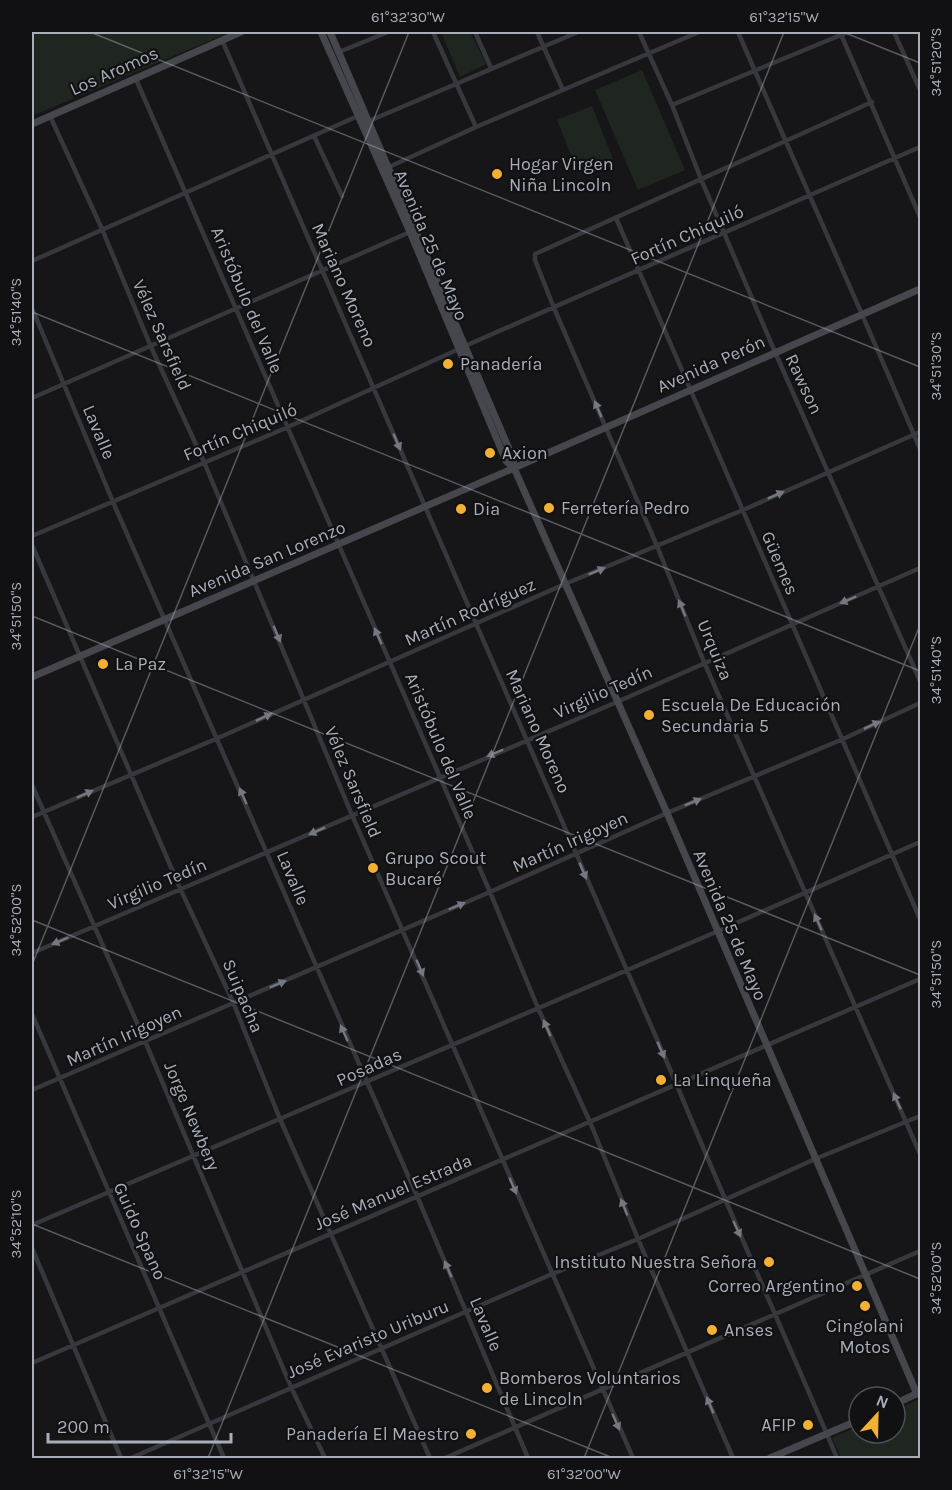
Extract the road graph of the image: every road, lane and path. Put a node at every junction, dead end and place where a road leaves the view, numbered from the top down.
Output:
1 (242, 32) edge
2 (321, 32) edge
3 (330, 32) edge
4 (388, 32) edge
5 (433, 32) edge
6 (475, 32) edge
7 (537, 32) edge
8 (577, 32) edge
9 (639, 32) edge
10 (699, 32) edge
11 (738, 32) edge
12 (848, 32) edge
13 (894, 32) edge
14 (841, 33) edge
15 (222, 40) junction
16 (544, 46) junction
17 (339, 52) junction
18 (649, 55) junction
19 (491, 68) junction
20 (755, 71) junction
21 (135, 78) junction
22 (455, 83) junction
23 (562, 90) junction
24 (921, 90) edge
25 (872, 102) junction
26 (672, 105) junction
27 (362, 115) junction
28 (50, 116) junction
29 (365, 122) junction
30 (32, 124) edge
31 (476, 127) junction
32 (314, 136) junction
33 (787, 141) junction
34 (921, 147) edge
35 (271, 154) junction
36 (895, 158) junction
37 (389, 167) junction
38 (701, 179) junction
39 (186, 193) junction
40 (342, 196) dead end
41 (809, 196) junction
42 (921, 217) edge
43 (616, 218) junction
44 (102, 229) junction
45 (413, 231) junction
46 (725, 233) junction
47 (32, 261) edge
48 (324, 271) junction
49 (639, 271) junction
50 (921, 289) edge
51 (32, 308) edge
52 (554, 308) junction
53 (235, 309) junction
54 (862, 314) junction
55 (151, 347) junction
56 (462, 348) junction
57 (775, 352) junction
58 (64, 383) junction
59 (374, 388) junction
60 (690, 389) junction
61 (32, 398) edge
62 (288, 426) junction
63 (605, 427) junction
64 (921, 432) edge
65 (915, 435) junction
66 (921, 449) edge
67 (204, 462) junction
68 (514, 468) junction
69 (829, 472) junction
70 (113, 502) junction
71 (425, 507) junction
72 (743, 510) junction
73 (32, 536) edge
74 (32, 545) edge
75 (338, 545) junction
76 (657, 546) junction
77 (921, 568) edge
78 (254, 580) junction
79 (565, 584) junction
80 (880, 586) junction
81 (166, 618) junction
82 (792, 624) junction
83 (476, 625) junction
84 (81, 655) junction
85 (390, 662) junction
86 (704, 662) junction
87 (32, 677) edge
88 (921, 681) edge
89 (304, 699) junction
90 (617, 702) junction
91 (921, 703) edge
92 (218, 738) junction
93 (843, 739) junction
94 (527, 740) junction
95 (131, 774) junction
96 (439, 777) junction
97 (756, 777) junction
98 (32, 784) edge
99 (44, 812) junction
100 (667, 813) junction
101 (352, 815) junction
102 (32, 817) edge
103 (921, 842) edge
104 (268, 852) junction
105 (576, 853) junction
106 (891, 854) junction
107 (180, 888) junction
108 (490, 892) junction
109 (804, 892) junction
110 (921, 919) edge
111 (94, 926) junction
112 (403, 929) junction
113 (716, 932) junction
114 (32, 953) edge
115 (316, 968) junction
116 (626, 969) junction
117 (921, 979) edge
118 (232, 1002) junction
119 (855, 1007) junction
120 (538, 1008) junction
121 (32, 1014) edge
122 (145, 1041) junction
123 (453, 1044) junction
124 (765, 1045) junction
125 (60, 1079) junction
126 (366, 1083) junction
127 (676, 1083) junction
128 (32, 1090) edge
129 (921, 1116) edge
130 (280, 1119) junction
131 (590, 1122) junction
132 (906, 1122) junction
133 (921, 1154) edge
134 (195, 1156) junction
135 (815, 1159) junction
136 (502, 1160) junction
137 (108, 1193) junction
138 (417, 1196) junction
139 (724, 1200) junction
140 (32, 1225) edge
141 (330, 1234) junction
142 (638, 1239) junction
143 (32, 1248) edge
144 (921, 1251) edge
145 (244, 1272) junction
146 (552, 1274) junction
147 (866, 1274) junction
148 (160, 1309) junction
149 (466, 1312) junction
150 (776, 1313) junction
151 (73, 1346) junction
152 (381, 1350) junction
153 (688, 1353) junction
154 (32, 1363) edge
155 (291, 1387) junction
156 (602, 1390) junction
157 (919, 1393) edge
158 (208, 1423) junction
159 (847, 1425) edge
160 (514, 1427) junction
161 (827, 1434) junction
162 (121, 1458) edge
163 (130, 1458) edge
164 (224, 1458) edge
165 (325, 1458) edge
166 (430, 1458) edge
167 (445, 1458) edge
168 (528, 1458) edge
169 (633, 1458) edge
170 (733, 1458) edge
171 (770, 1458) edge
172 (837, 1458) edge

1 - 15 main road, Los Aromos
2 - 27 main road, Avenida 25 de Mayo
3 - 17 main road, Avenida 25 de Mayo
4 - 17 street
5 - 22 street
6 - 19 street
7 - 16 street
8 - 16 street
9 - 18 street, Rawson
10 - 18 street
11 - 20 street
12 - 14 street
13 - 24 street
14 - 20 street
14 - 25 street
15 - 21 main road, Los Aromos
15 - 35 street, Mariano Moreno
16 - 19 street
16 - 23 street
17 - 27 main road, Avenida 25 de Mayo
18 - 23 street
18 - 26 street, Rawson
19 - 22 street
20 - 26 street
20 - 33 street
21 - 28 main road, Los Aromos
21 - 39 street, Aristóbulo del Valle
22 - 29 street
22 - 31 street
23 - 31 street
25 - 33 street
25 - 36 street
26 - 38 street, Rawson
27 - 29 main road, Avenida 25 de Mayo
27 - 32 street
28 - 30 main road, Los Aromos
28 - 44 street, Vélez Sarsfield
29 - 37 main road, Avenida 25 de Mayo
29 - 45 main road, Avenida 25 de Mayo
31 - 37 street
32 - 35 street
32 - 40 street
33 - 38 street
33 - 41 street
34 - 36 street, Fortín Chiquiló
35 - 39 street
35 - 48 street, Mariano Moreno
36 - 41 street, Fortín Chiquiló
36 - 42 street
37 - 45 main road, Avenida 25 de Mayo
38 - 43 street
38 - 46 street, Rawson
39 - 44 street
39 - 53 street, Aristóbulo del Valle
41 - 46 street, Fortín Chiquiló
41 - 54 street
43 - 49 street, Güemes
43 - 52 street, Urquiza
44 - 47 street
44 - 55 street, Vélez Sarsfield
45 - 48 street
45 - 56 main road, Avenida 25 de Mayo
46 - 49 street, Fortín Chiquiló
46 - 57 street, Rawson
48 - 53 street
48 - 59 street, Mariano Moreno
49 - 52 street, Fortín Chiquiló
49 - 60 street, Güemes
50 - 54 main road, Avenida Perón
51 - 58 street, Lavalle
52 - 56 street, Fortín Chiquiló
63 -> 52 street, Urquiza
53 - 55 street
53 - 62 street, Aristóbulo del Valle
54 - 57 main road, Avenida Perón
54 - 65 street
55 - 58 street
55 - 67 street, Vélez Sarsfield
56 - 59 street, Fortín Chiquiló
56 - 68 main road, Avenida 25 de Mayo
57 - 60 main road, Avenida Perón
57 - 69 street, Rawson
58 - 61 street
58 - 70 street, Lavalle
59 - 62 street, Fortín Chiquiló
59 -> 71 street, Mariano Moreno
60 - 63 main road, Avenida Perón
60 - 72 street, Güemes
62 - 67 street, Fortín Chiquiló
62 - 75 street, Aristóbulo del Valle
63 - 68 main road, Avenida Perón
63 - 76 street, Urquiza
64 - 65 street, Martín Rodríguez
65 - 66 street
65 - 69 street, Martín Rodríguez
67 - 70 street, Fortín Chiquiló
67 - 78 street, Vélez Sarsfield
68 - 71 main road, Avenida San Lorenzo
68 - 79 main road, Avenida 25 de Mayo
72 -> 69 street, Martín Rodríguez
69 - 80 street, Rawson
70 - 73 street, Fortín Chiquiló
70 - 81 street, Lavalle
71 - 75 main road, Avenida San Lorenzo
71 - 83 street, Mariano Moreno
72 - 76 street, Martín Rodríguez
72 - 82 street, Güemes
74 - 84 street, Suipacha
75 - 78 main road, Avenida San Lorenzo
85 -> 75 street, Aristóbulo del Valle
79 -> 76 street, Martín Rodríguez
86 -> 76 street, Urquiza
77 - 80 street, Virgilio Tedín
78 - 81 main road, Avenida San Lorenzo
78 -> 89 street, Vélez Sarsfield
79 - 83 street, Martín Rodríguez
79 - 90 main road, Avenida 25 de Mayo
80 -> 82 street, Virgilio Tedín
80 - 88 street, Rawson
81 - 84 main road, Avenida San Lorenzo
81 - 92 street, Lavalle
82 - 86 street, Virgilio Tedín
82 - 93 street, Güemes
83 - 85 street, Martín Rodríguez
83 - 94 street, Mariano Moreno
84 - 87 main road, Avenida San Lorenzo
84 - 95 street, Suipacha
85 - 89 street, Martín Rodríguez
85 - 96 street, Aristóbulo del Valle
86 - 90 street, Virgilio Tedín
86 - 97 street, Urquiza
92 -> 89 street, Martín Rodríguez
89 - 101 street, Vélez Sarsfield
90 - 94 street, Virgilio Tedín
90 - 100 main road, Avenida 25 de Mayo
93 -> 91 street, Martín Irigoyen
92 - 95 street, Martín Rodríguez
104 -> 92 street, Lavalle
93 - 97 street, Martín Irigoyen
93 - 106 street, Güemes
94 -> 96 street, Virgilio Tedín
94 - 105 street, Mariano Moreno
99 -> 95 street, Martín Rodríguez
95 - 107 street, Suipacha
96 - 101 street, Virgilio Tedín
96 - 108 street, Aristóbulo del Valle
100 -> 97 street, Martín Irigoyen
97 - 109 street, Urquiza
98 - 99 street, Jorge Newbery
99 - 102 street, Martín Rodríguez
99 - 111 street, Jorge Newbery
100 - 105 street, Martín Irigoyen
100 - 113 main road, Avenida 25 de Mayo
101 -> 104 street, Virgilio Tedín
101 - 112 street, Vélez Sarsfield
103 - 106 street, Posadas
104 - 107 street, Virgilio Tedín
104 - 115 street, Lavalle
105 - 108 street, Martín Irigoyen
105 -> 116 street, Mariano Moreno
106 - 109 street, Posadas
106 - 110 street, Güemes
107 - 111 street, Virgilio Tedín
107 - 118 street, Suipacha
112 -> 108 street, Martín Irigoyen
108 - 120 street, Aristóbulo del Valle
109 - 113 street, Posadas
119 -> 109 street, Urquiza
111 -> 114 street, Virgilio Tedín
111 - 122 street, Jorge Newbery
112 - 115 street, Martín Irigoyen
112 -> 123 street, Vélez Sarsfield
113 - 116 street, Posadas
113 - 124 main road, Avenida 25 de Mayo
118 -> 115 street, Martín Irigoyen
126 -> 115 street, Lavalle
116 - 120 street, Posadas
116 -> 127 street, Mariano Moreno
117 - 119 street, José Manuel Estrada
118 - 122 street, Martín Irigoyen
118 - 130 street, Suipacha
119 - 124 street, José Manuel Estrada
132 -> 119 street, Urquiza
120 - 123 street, Posadas
131 -> 120 street, Aristóbulo del Valle
121 - 125 street, Guido Spano
122 - 125 street, Martín Irigoyen
122 - 134 street, Jorge Newbery
123 - 126 street, Posadas
123 - 136 street, Vélez Sarsfield
124 - 127 street, José Manuel Estrada
124 - 135 main road, Avenida 25 de Mayo
125 - 128 street, Martín Irigoyen
125 - 137 street, Guido Spano
126 - 130 street, Posadas
126 - 138 street, Lavalle
127 - 131 street, José Manuel Estrada
127 - 139 street, Mariano Moreno
129 - 132 street, José Evaristo Uriburu
130 - 134 street, Posadas
130 - 141 street, Suipacha
131 - 136 street, José Manuel Estrada
142 -> 131 street, Aristóbulo del Valle
132 - 133 street, Urquiza
132 - 135 street, José Evaristo Uriburu
134 - 137 street, Posadas
134 - 145 street, Jorge Newbery
135 - 139 street, José Evaristo Uriburu
135 - 147 main road, Avenida 25 de Mayo
136 - 138 street, José Manuel Estrada
136 -> 146 street, Vélez Sarsfield
137 - 140 street, Posadas
137 - 148 street, Guido Spano
138 - 141 street, José Manuel Estrada
149 -> 138 street, Lavalle
139 - 142 street, José Evaristo Uriburu
139 -> 150 street, Mariano Moreno
141 - 145 street, José Manuel Estrada
141 - 152 street, Suipacha
142 - 146 street, José Evaristo Uriburu
142 - 153 street, Aristóbulo del Valle
143 - 151 street
144 - 147 street
145 - 148 street, José Manuel Estrada
145 - 155 street, Jorge Newbery
146 - 149 street, José Evaristo Uriburu
146 - 156 street, Vélez Sarsfield
147 - 150 street
147 - 157 main road, Avenida 25 de Mayo
148 - 151 street, José Manuel Estrada
148 - 158 street, Guido Spano
149 - 152 street, José Evaristo Uriburu
149 - 160 street, Lavalle
150 - 153 street
150 - 161 street, Mariano Moreno
151 - 154 street, José Manuel Estrada
151 - 162 street
152 - 155 street, José Evaristo Uriburu
152 - 166 street, Suipacha
153 - 156 street
170 -> 153 street, Aristóbulo del Valle
155 - 158 street, José Evaristo Uriburu
155 - 165 street, Jorge Newbery
156 - 160 street
156 -> 169 street, Vélez Sarsfield
158 - 163 street, José Evaristo Uriburu
158 - 164 street, Guido Spano
159 - 161 main road
160 - 167 street
160 - 168 street, Lavalle
161 - 171 main road
161 - 172 street, Mariano Moreno

